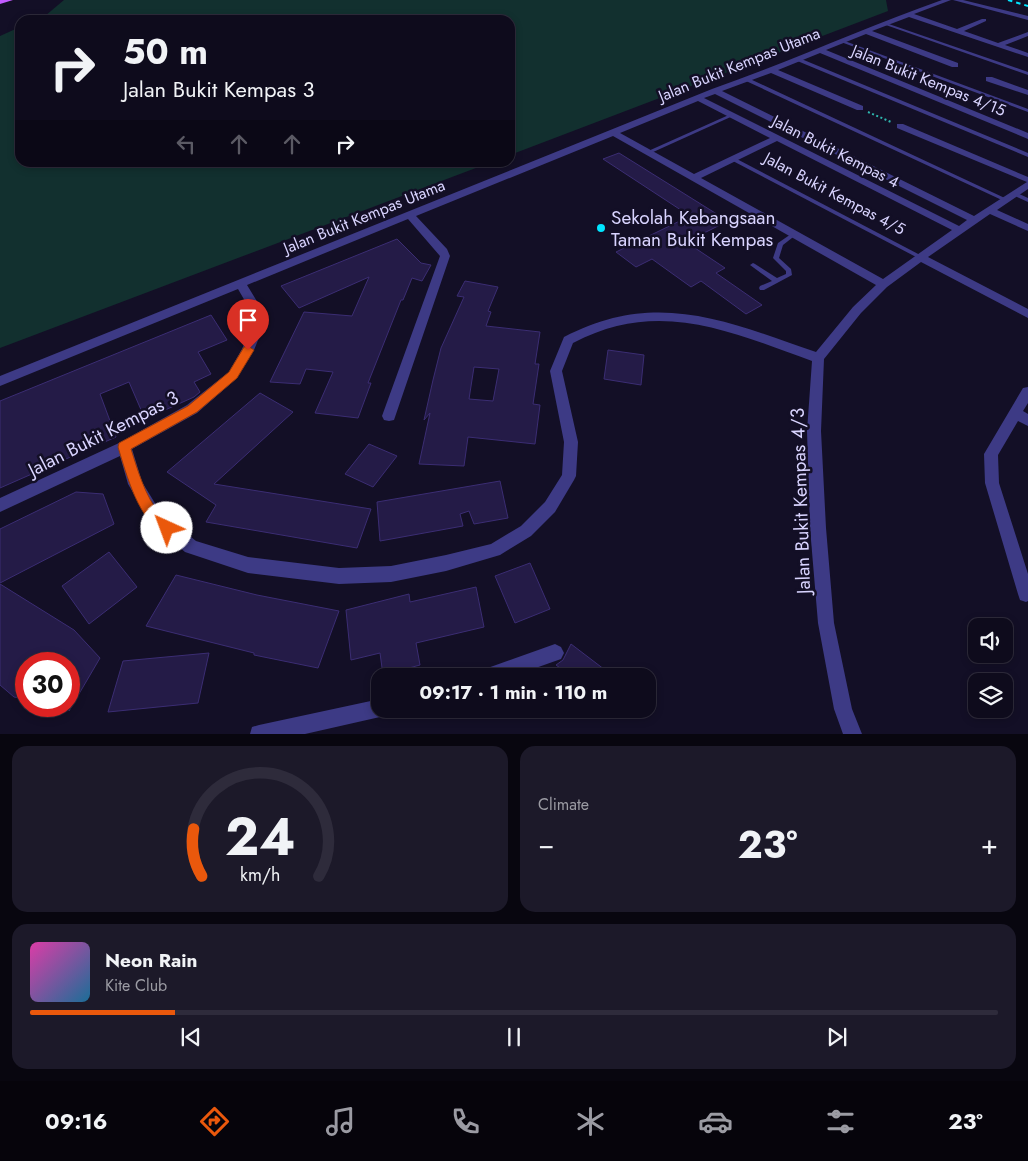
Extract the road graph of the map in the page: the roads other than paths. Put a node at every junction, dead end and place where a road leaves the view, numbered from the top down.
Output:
1 (10, 0) edge
2 (948, 0) edge
3 (956, 0) edge
4 (0, 2) edge
5 (907, 14) junction
6 (1028, 18) edge
7 (984, 20) dead end
8 (884, 23) junction
9 (865, 31) junction
10 (958, 31) junction
11 (1028, 34) edge
12 (842, 41) junction
13 (998, 45) junction
14 (820, 50) junction
15 (1028, 55) edge
16 (797, 59) junction
17 (955, 65) dead end
18 (771, 70) junction
19 (1028, 74) edge
20 (989, 79) dead end
21 (748, 80) junction
22 (715, 91) junction
23 (1028, 93) edge
24 (698, 98) junction
25 (860, 108) road end
26 (1028, 111) edge
27 (733, 116) junction
28 (900, 126) road end
29 (614, 133) junction
30 (1028, 136) edge
31 (777, 138) junction
32 (649, 152) junction
33 (1028, 155) edge
34 (733, 159) junction
35 (695, 177) junction
36 (1028, 180) edge
37 (1028, 185) edge
38 (1011, 197) junction
39 (1028, 200) edge
40 (991, 211) junction
41 (410, 214) junction
42 (975, 220) junction
43 (1028, 228) edge
44 (959, 230) junction
45 (794, 234) junction
46 (920, 258) junction
47 (753, 265) dead end
48 (777, 281) junction
49 (241, 284) junction
50 (883, 284) junction
51 (762, 288) dead end
52 (1028, 314) edge
53 (818, 358) junction
54 (0, 381) edge
55 (1028, 392) edge
56 (1015, 413) junction
57 (389, 416) dead end
58 (1028, 420) edge
59 (124, 447) junction
60 (0, 505) edge
61 (1026, 594) dead end
62 (555, 653) dead end
63 (511, 668) edge
64 (371, 710) edge
65 (258, 734) edge
66 (853, 734) edge

1 - 4 main road
2 - 5 street, Jalan Bukit Kempas Utama
3 - 6 street
5 - 8 street, Jalan Bukit Kempas Utama
5 - 10 street
7 - 10 street
8 - 9 street, Jalan Bukit Kempas Utama
8 - 19 lane
9 - 12 street, Jalan Bukit Kempas Utama
9 - 17 street
10 - 13 street
11 - 13 street
12 - 14 street, Jalan Bukit Kempas Utama
12 - 26 lane
13 - 15 street
14 - 16 street, Jalan Bukit Kempas Utama
14 - 30 street, Jalan Bukit Kempas 4/15
16 - 18 street, Jalan Bukit Kempas Utama
16 - 33 lane
18 - 21 street, Jalan Bukit Kempas Utama
18 - 25 street
20 - 23 street
21 - 22 street, Jalan Bukit Kempas Utama
21 - 38 lane
22 - 24 street, Jalan Bukit Kempas Utama
22 - 42 street, Jalan Bukit Kempas 4
24 - 27 street, Jalan Bukit Kempas 4
24 - 29 street, Jalan Bukit Kempas Utama
27 - 31 street, Jalan Bukit Kempas 4
27 - 32 lane
28 - 36 street
29 - 32 street
29 - 41 street, Jalan Bukit Kempas Utama
31 - 34 street
31 - 44 street, Jalan Bukit Kempas 4
32 - 35 street
34 - 35 street
34 - 46 lane, Jalan Bukit Kempas 4/5
35 - 45 street
37 - 38 street
38 - 39 lane
38 - 40 street
40 - 42 street
40 - 43 street
41 - 49 street, Jalan Bukit Kempas Utama
41 - 57 street
42 - 44 street
44 - 46 street
45 - 48 lane
45 - 50 street
46 - 50 street
46 - 52 street
47 - 48 lane
48 - 51 lane
49 - 54 street, Jalan Bukit Kempas Utama
49 - 59 street, Jalan Bukit Kempas 3
50 - 53 street
53 - 59 street
53 - 66 street, Jalan Bukit Kempas 4/3
55 - 56 street
56 - 58 street
56 - 61 street
59 - 60 street, Jalan Bukit Kempas 3
62 - 63 street
64 - 65 street

